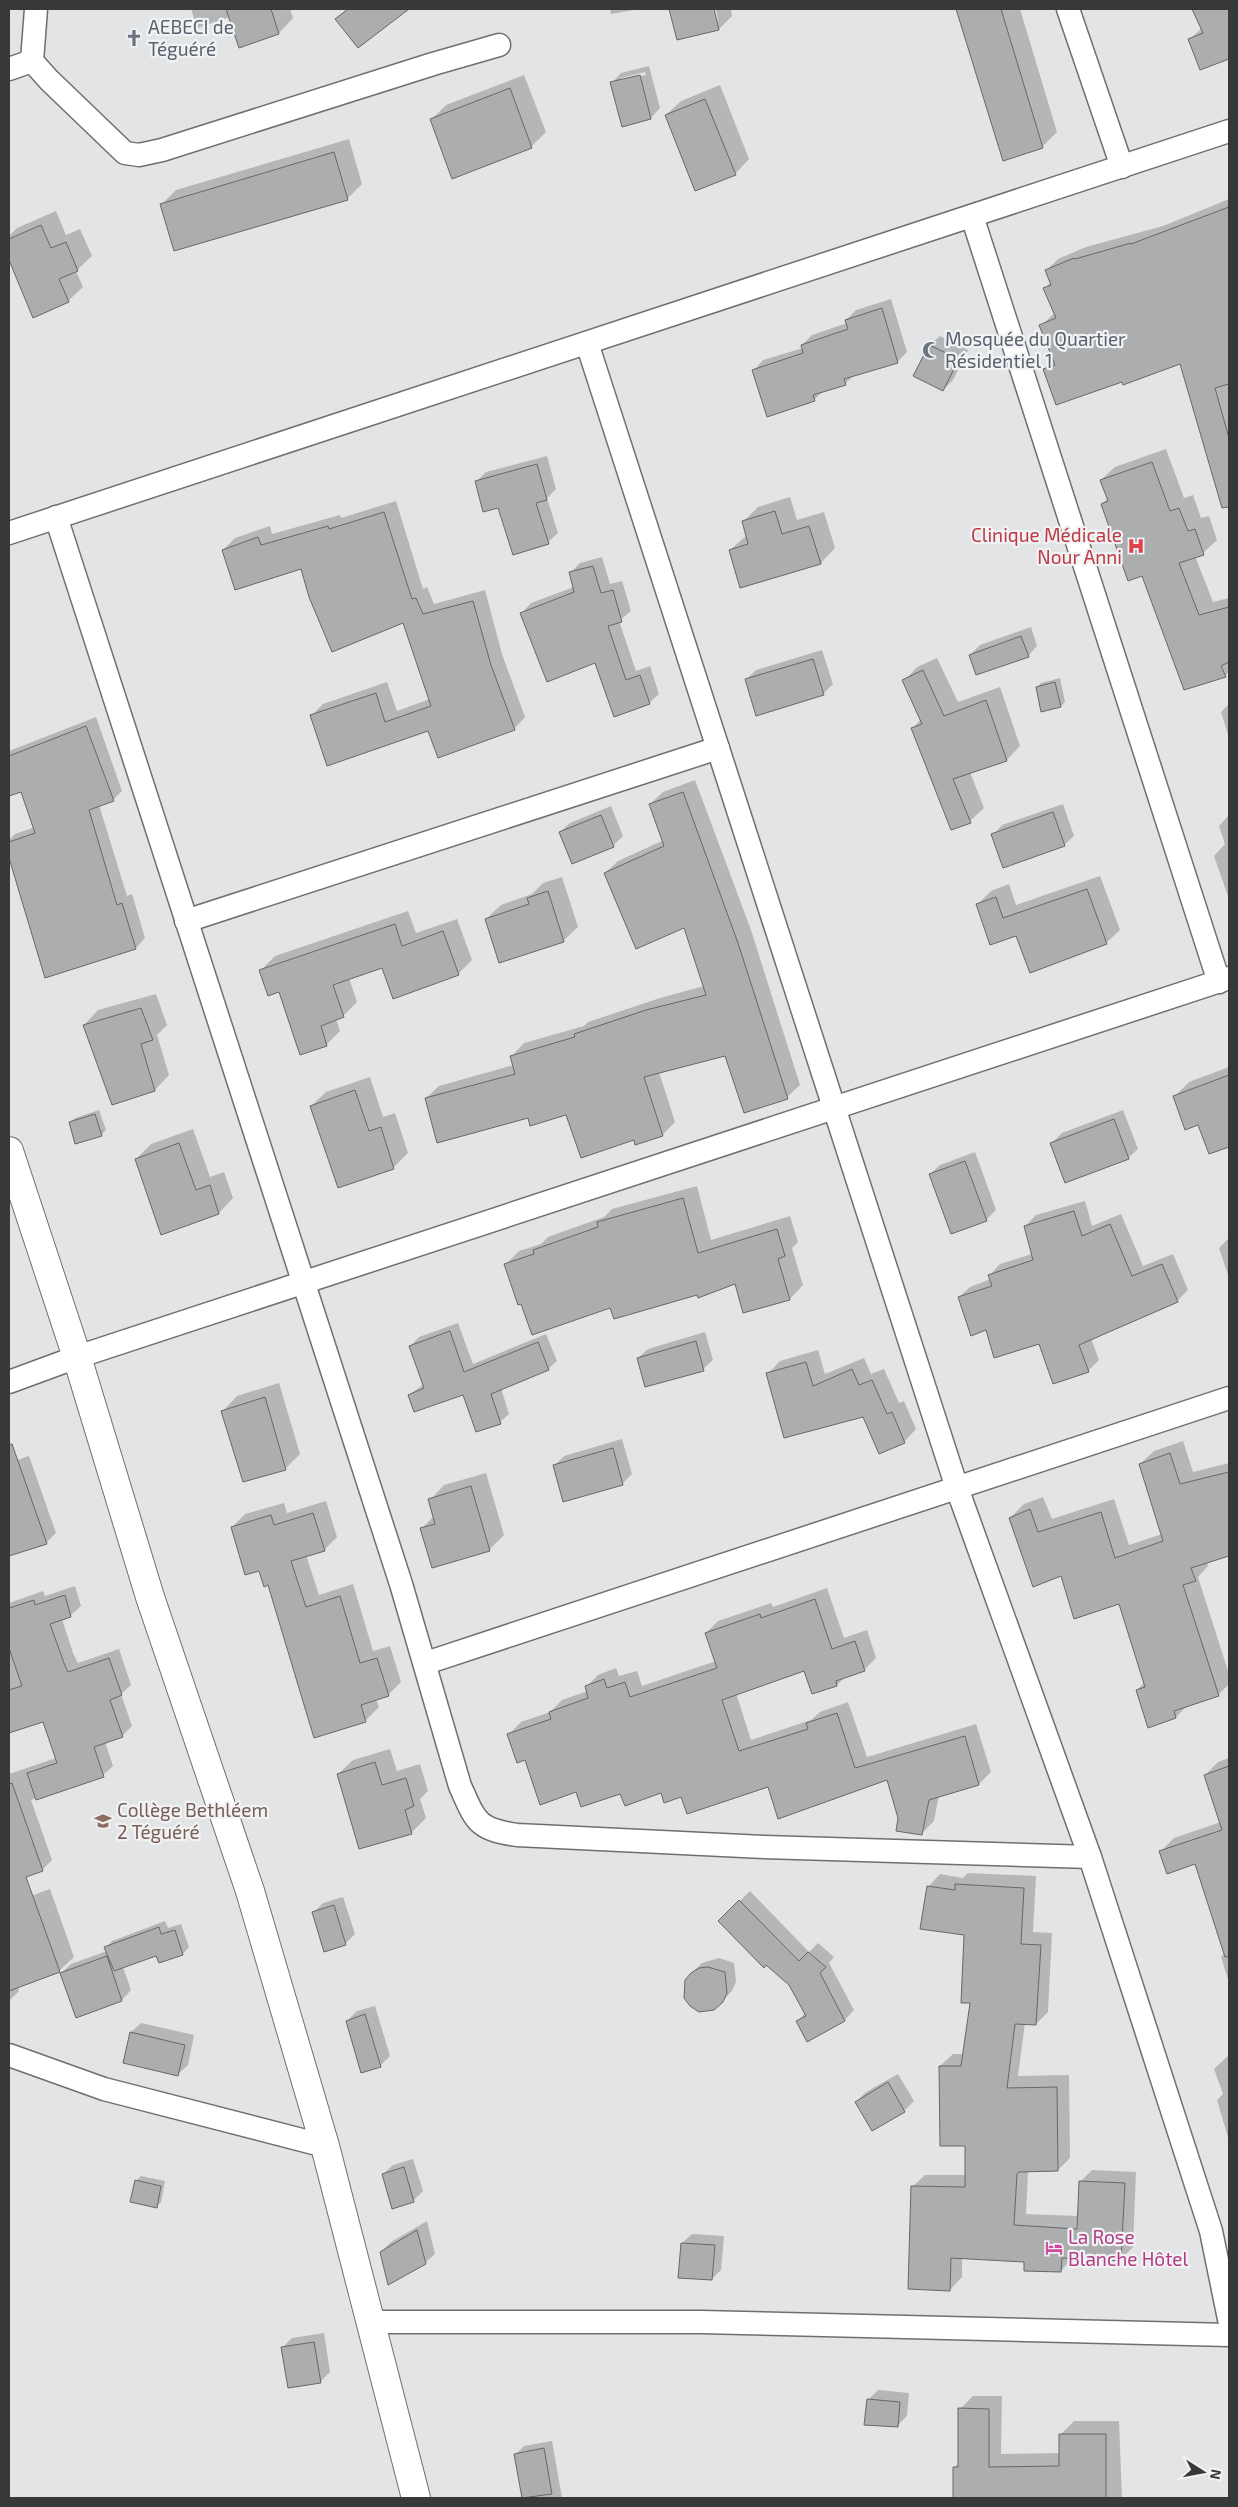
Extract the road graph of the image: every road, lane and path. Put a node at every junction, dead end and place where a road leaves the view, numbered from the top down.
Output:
1 (36, 9) edge
2 (1068, 9) edge
3 (499, 45) dead end
4 (32, 61) junction
5 (9, 69) edge
6 (1229, 131) edge
7 (1122, 166) junction
8 (972, 216) junction
9 (586, 343) junction
10 (56, 517) junction
11 (9, 533) edge
12 (718, 748) junction
13 (186, 921) junction
14 (1224, 980) edge
15 (834, 1108) junction
16 (9, 1150) edge
17 (303, 1283) junction
18 (77, 1358) junction
19 (9, 1382) edge
20 (1229, 1398) edge
21 (957, 1488) junction
22 (426, 1663) junction
23 (1090, 1857) junction
24 (9, 2055) edge
25 (325, 2146) junction
26 (1220, 2228) edge
27 (1229, 2319) edge
28 (372, 2322) junction
29 (1229, 2335) edge
30 (416, 2498) edge

1 - 4 street
2 - 7 street
3 - 4 street
4 - 5 street
6 - 7 street
7 - 8 street
8 - 9 street
8 - 14 street
9 - 10 street
9 - 12 street
10 - 11 street
10 - 13 street
12 - 13 street
12 - 15 street
13 - 17 street
14 - 15 street
15 - 17 street
15 - 21 street
16 - 18 street
17 - 18 street
17 - 22 street
18 - 19 street
18 - 25 street
20 - 21 street
21 - 22 street
21 - 23 street
22 - 23 street
23 - 26 street
24 - 25 street
25 - 28 street
26 - 27 street
28 - 29 street
28 - 30 street

